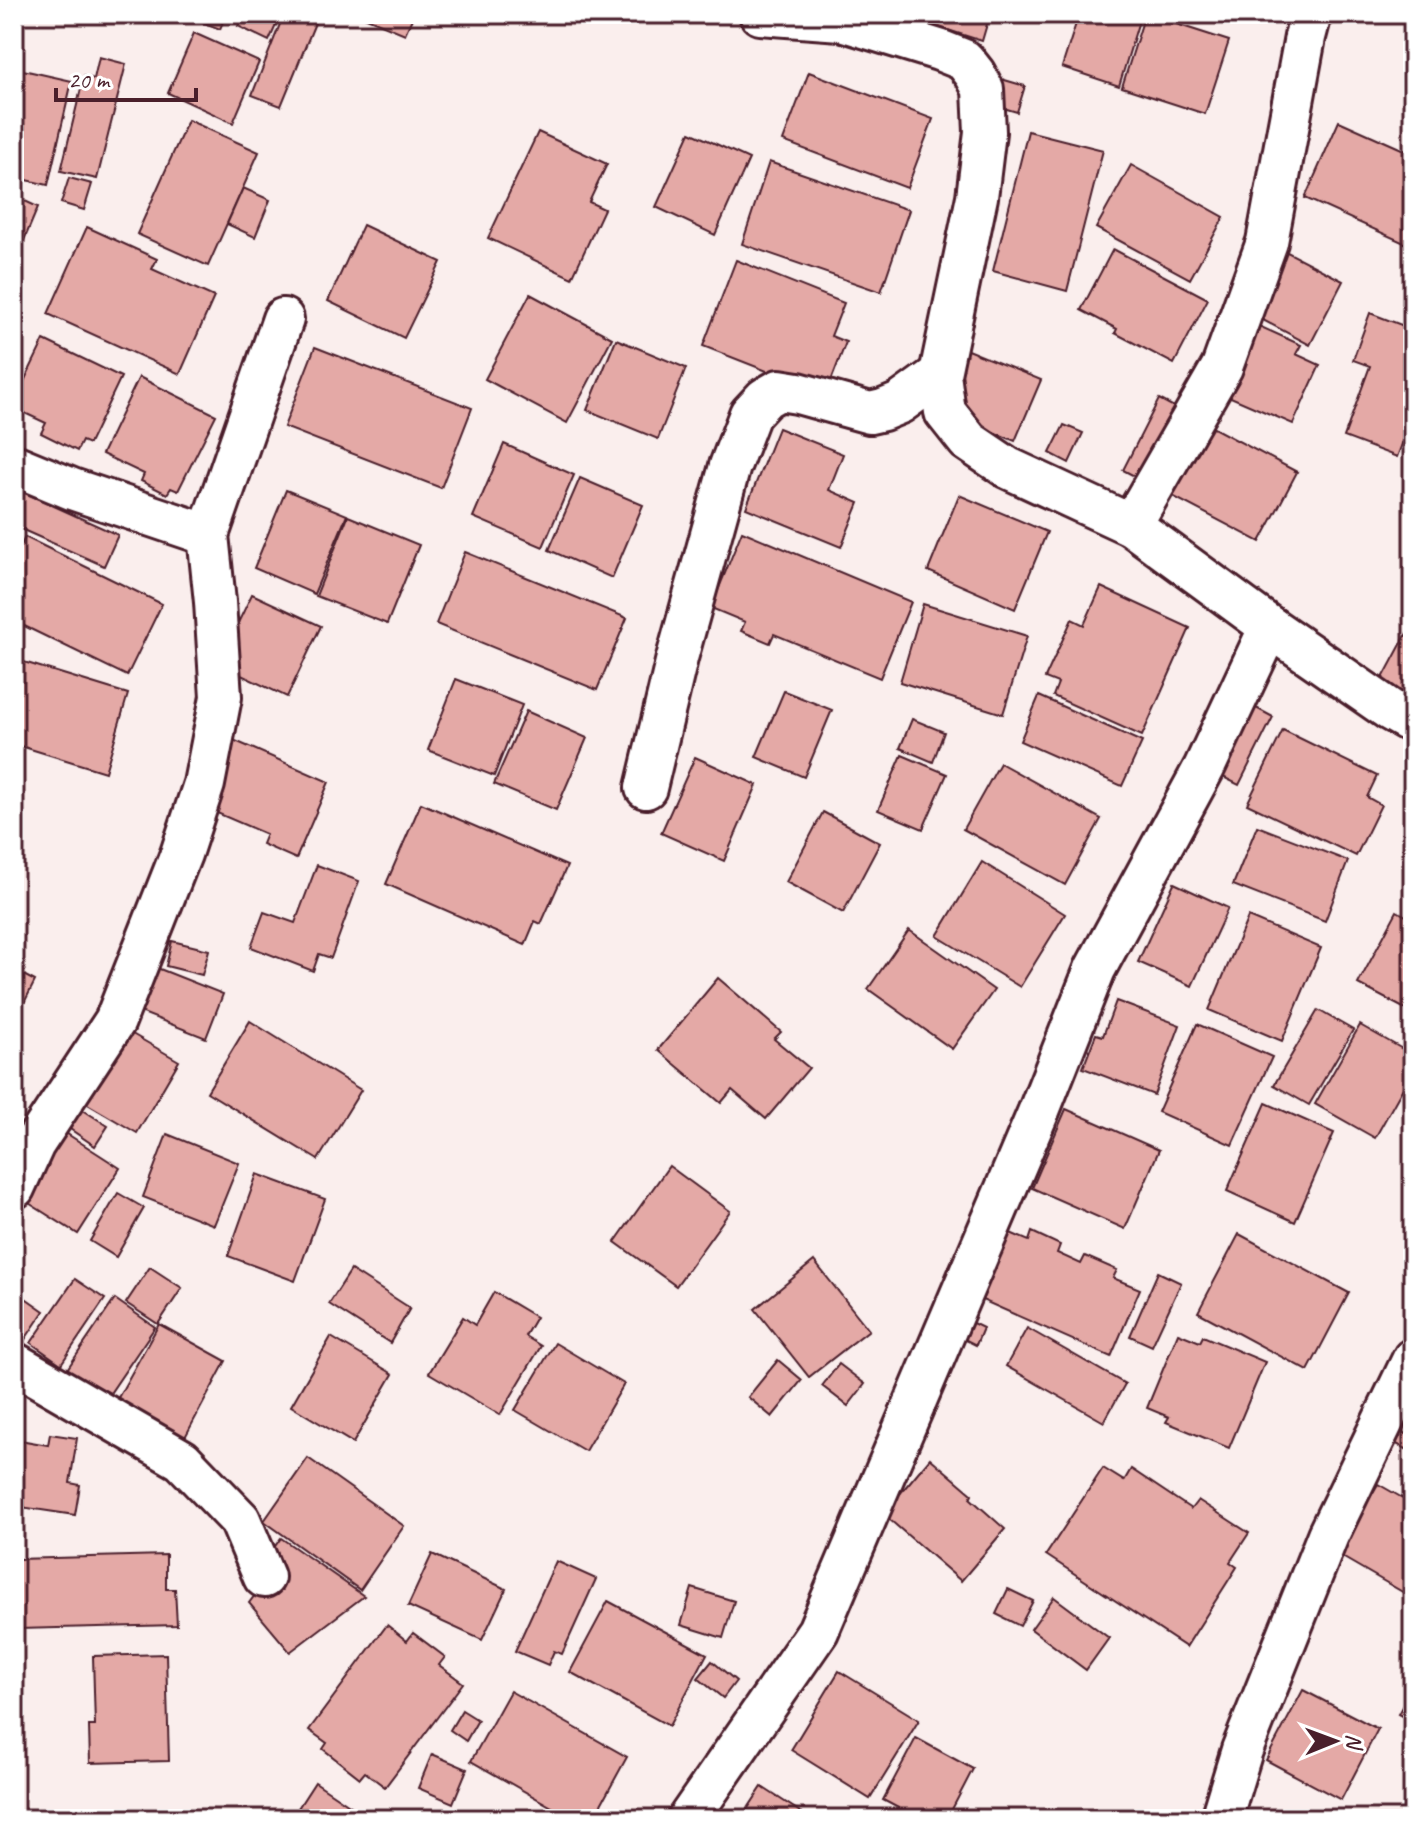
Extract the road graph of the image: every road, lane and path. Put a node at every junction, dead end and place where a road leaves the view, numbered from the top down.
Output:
1 (760, 14) edge
2 (1311, 14) edge
3 (842, 17) edge
4 (283, 319) dead end
5 (940, 374) junction
6 (14, 465) edge
7 (1131, 525) junction
8 (208, 535) junction
9 (1270, 627) junction
10 (1413, 723) edge
11 (646, 788) dead end
12 (14, 1188) edge
13 (1413, 1359) edge
14 (14, 1363) edge
15 (264, 1577) dead end
16 (688, 1819) edge
17 (1221, 1819) edge

1 - 3 street
2 - 7 street
3 - 5 street
4 - 8 street
5 - 7 street
5 - 11 street
6 - 8 street
7 - 9 street
8 - 12 street
9 - 10 street
9 - 16 street
13 - 17 street
14 - 15 street

